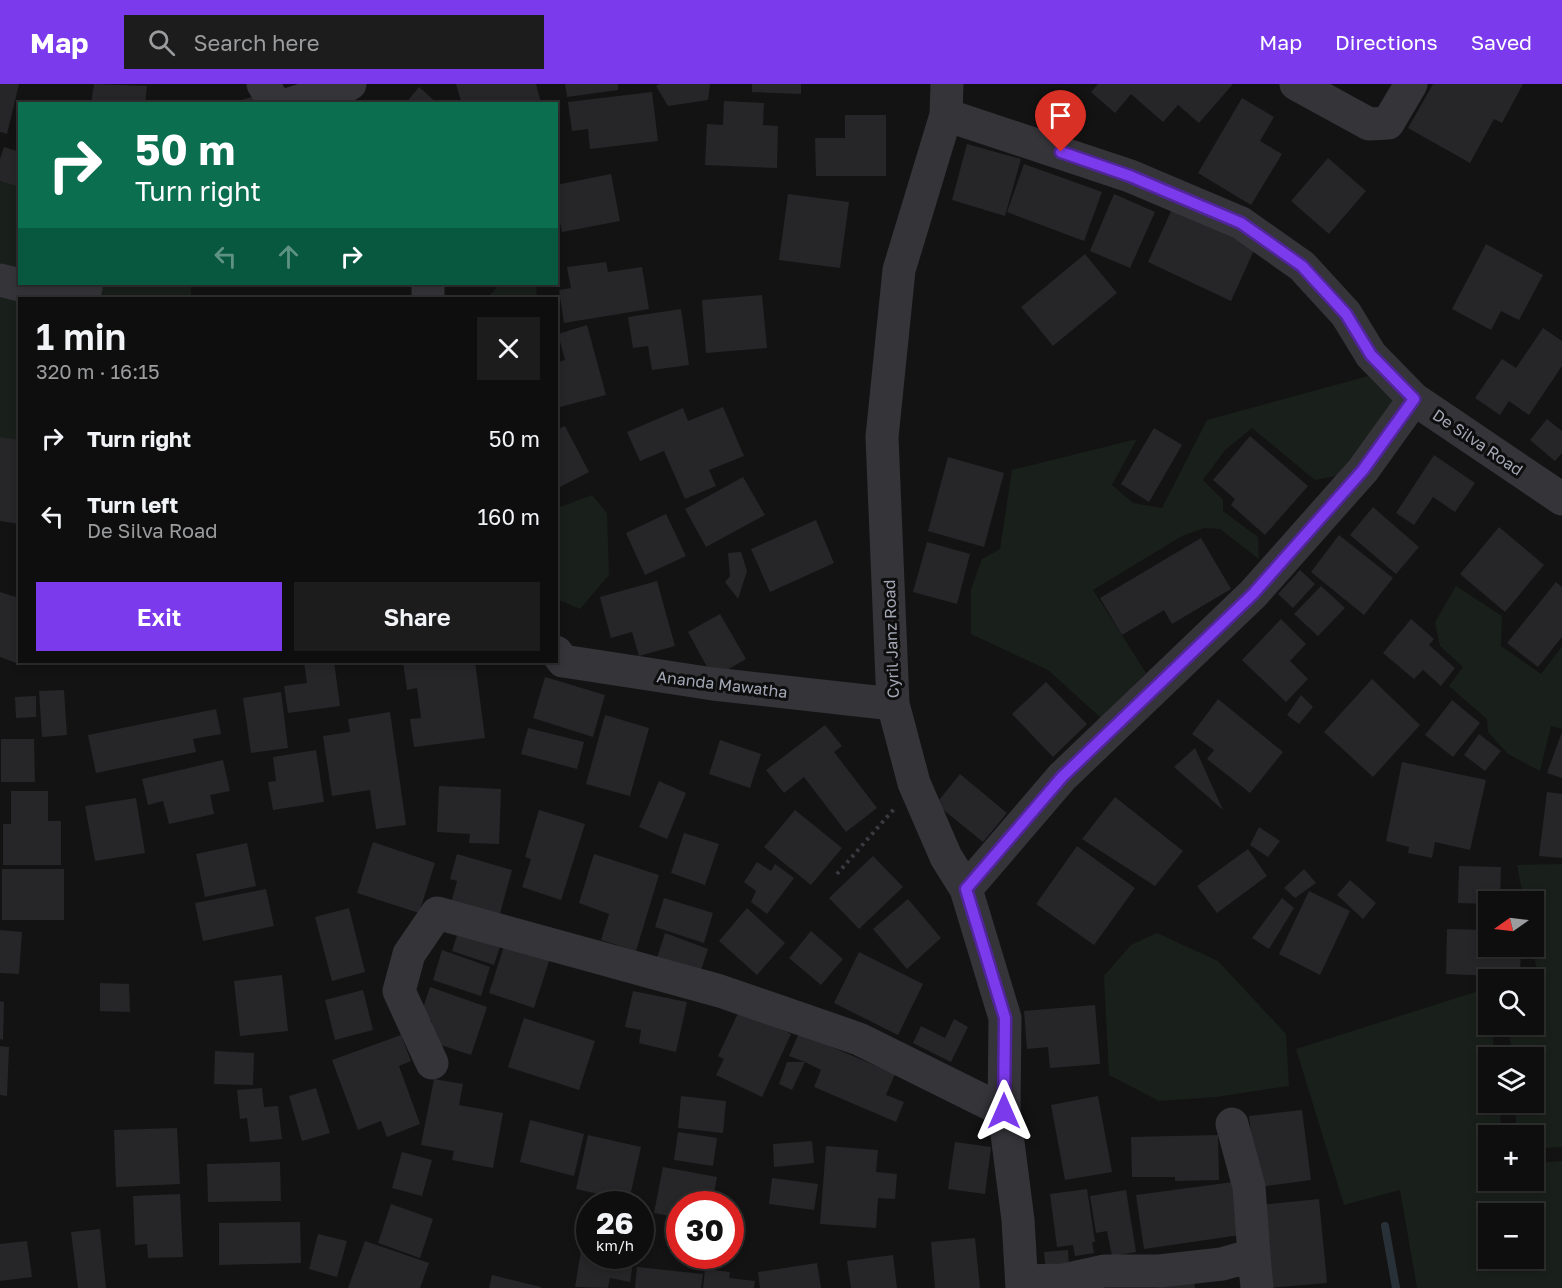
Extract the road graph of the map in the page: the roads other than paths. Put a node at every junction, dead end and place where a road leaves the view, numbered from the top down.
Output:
1 (263, 84) edge
2 (350, 84) edge
3 (1296, 84) edge
4 (1410, 84) edge
5 (947, 100) edge
6 (274, 102) edge
7 (296, 102) edge
8 (0, 280) edge
9 (18, 284) edge
10 (20, 285) edge
11 (86, 288) dead end
12 (1414, 399) junction
13 (1562, 499) edge
14 (558, 655) edge
15 (892, 704) junction
16 (966, 889) junction
17 (432, 1063) dead end
18 (1004, 1111) junction
19 (1232, 1124) dead end
20 (1254, 1255) junction
21 (1022, 1285) edge
22 (1257, 1288) edge

1 - 6 street
2 - 7 street
3 - 4 street
5 - 12 street, De Silva Road
5 - 15 street, Cyril Janz Road
8 - 9 street
10 - 11 street
12 - 13 street, De Silva Road
12 - 16 street
14 - 15 street, Ananda Mawatha
15 - 16 street, Cyril Janz Road
16 - 18 street, Cyril Janz Road
17 - 18 street
18 - 21 street, Cyril Janz Road
19 - 20 street
20 - 21 street
20 - 22 street

